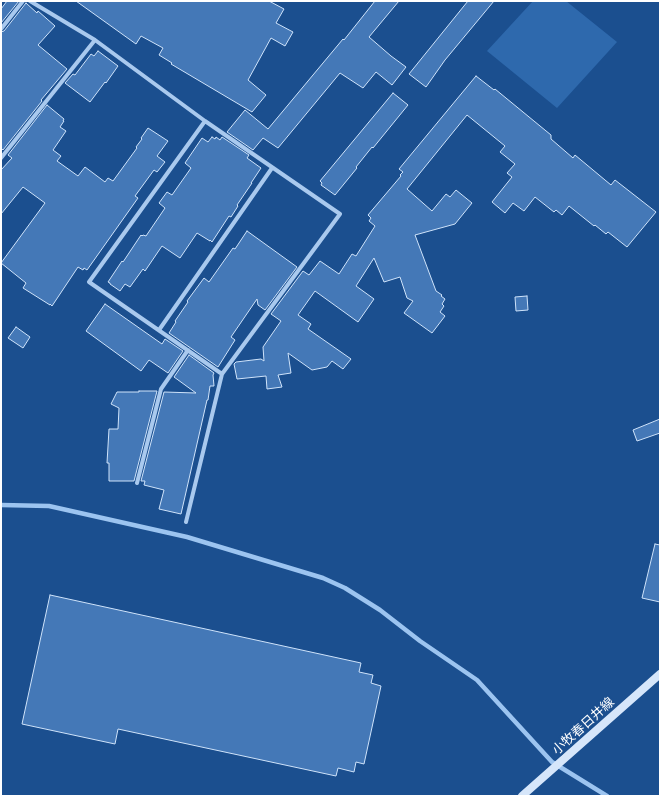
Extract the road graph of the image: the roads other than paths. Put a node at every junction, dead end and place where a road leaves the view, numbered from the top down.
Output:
1 (23, 1) edge
2 (30, 1) edge
3 (1, 29) edge
4 (95, 40) junction
5 (205, 120) junction
6 (1, 158) edge
7 (272, 168) junction
8 (159, 330) junction
9 (188, 350) junction
10 (222, 374) junction
11 (137, 483) dead end
12 (186, 522) dead end
13 (660, 674) edge
14 (522, 796) edge

1 - 3 street
2 - 4 street
4 - 5 street
4 - 6 street
5 - 7 street
5 - 8 street
7 - 8 street
7 - 10 street
8 - 9 street
9 - 10 street
9 - 11 street
10 - 12 street
13 - 14 main road, 小牧春日井線

